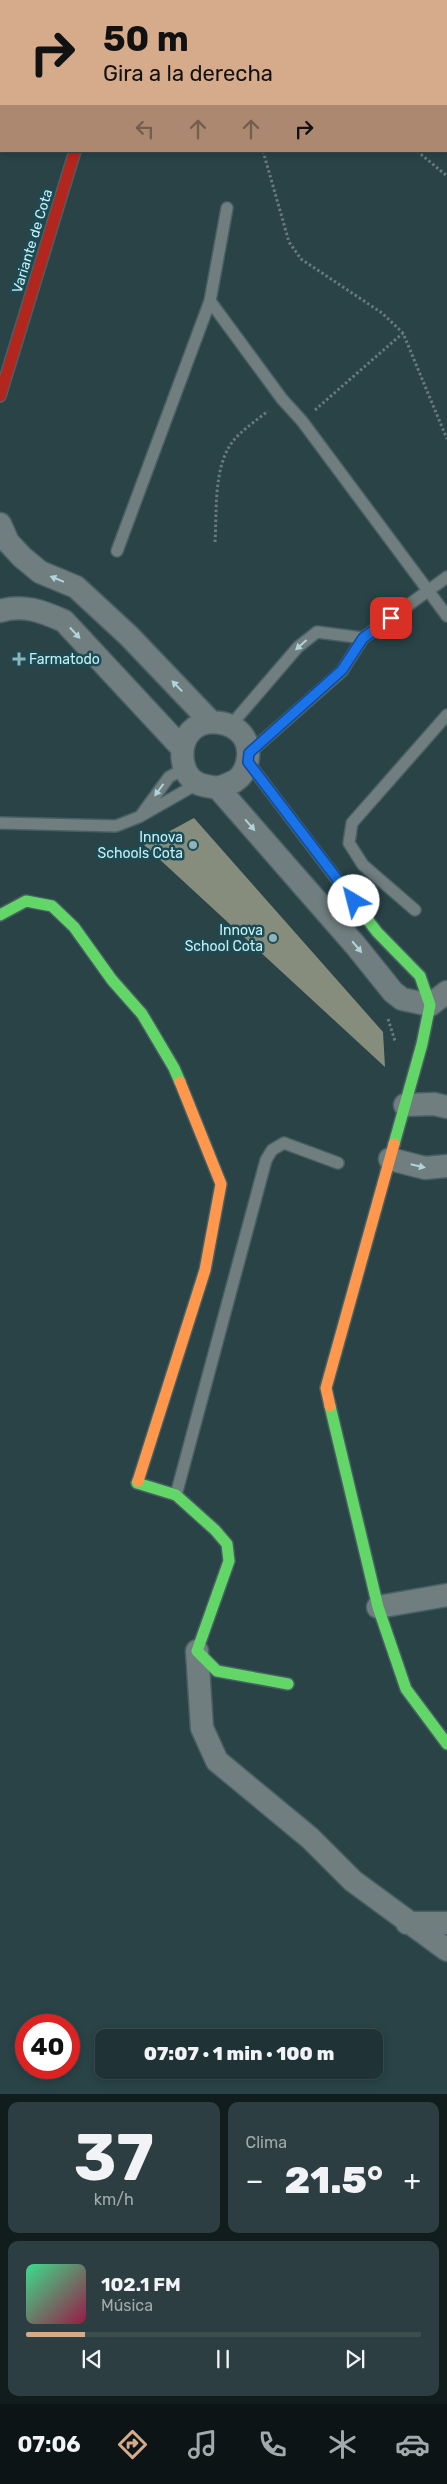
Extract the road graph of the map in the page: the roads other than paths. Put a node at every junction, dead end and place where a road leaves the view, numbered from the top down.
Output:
1 (76, 152) edge
2 (227, 208) dead end
3 (210, 301) junction
4 (0, 396) edge
5 (0, 524) edge
6 (117, 551) dead end
7 (447, 577) edge
8 (427, 590) junction
9 (0, 611) edge
10 (447, 616) edge
11 (363, 638) junction
12 (447, 715) edge
13 (221, 724) junction
14 (248, 758) junction
15 (195, 772) junction
16 (139, 817) junction
17 (0, 823) edge
18 (415, 910) dead end
19 (0, 915) edge
20 (439, 998) edge
21 (405, 1106) junction
22 (447, 1107) edge
23 (390, 1158) junction
24 (338, 1163) dead end
25 (447, 1166) edge
26 (176, 1495) junction
27 (447, 1595) edge
28 (378, 1607) junction
29 (197, 1651) junction
30 (288, 1684) dead end
31 (447, 1744) edge
32 (408, 1923) junction
33 (447, 1923) edge
34 (447, 1950) edge

1 - 4 street, Variante de Cota
2 - 3 lane
3 - 6 lane
3 - 8 lane
13 -> 5 street
7 - 8 lane
8 - 10 lane
8 - 11 lane
9 -> 15 street
11 -> 13 lane
11 - 14 lane
12 - 18 lane
13 - 14 street
13 - 15 street
14 - 15 street
14 - 20 street
15 - 16 lane
15 -> 16 lane
15 -> 20 street
16 - 17 lane
19 - 26 street
20 - 21 street
21 - 22 street
21 - 23 street
23 -> 25 street
23 - 28 street
24 - 26 lane
26 - 29 street
27 - 28 street
28 - 31 street
29 - 30 street
29 - 32 street
32 - 33 street
32 - 34 street

